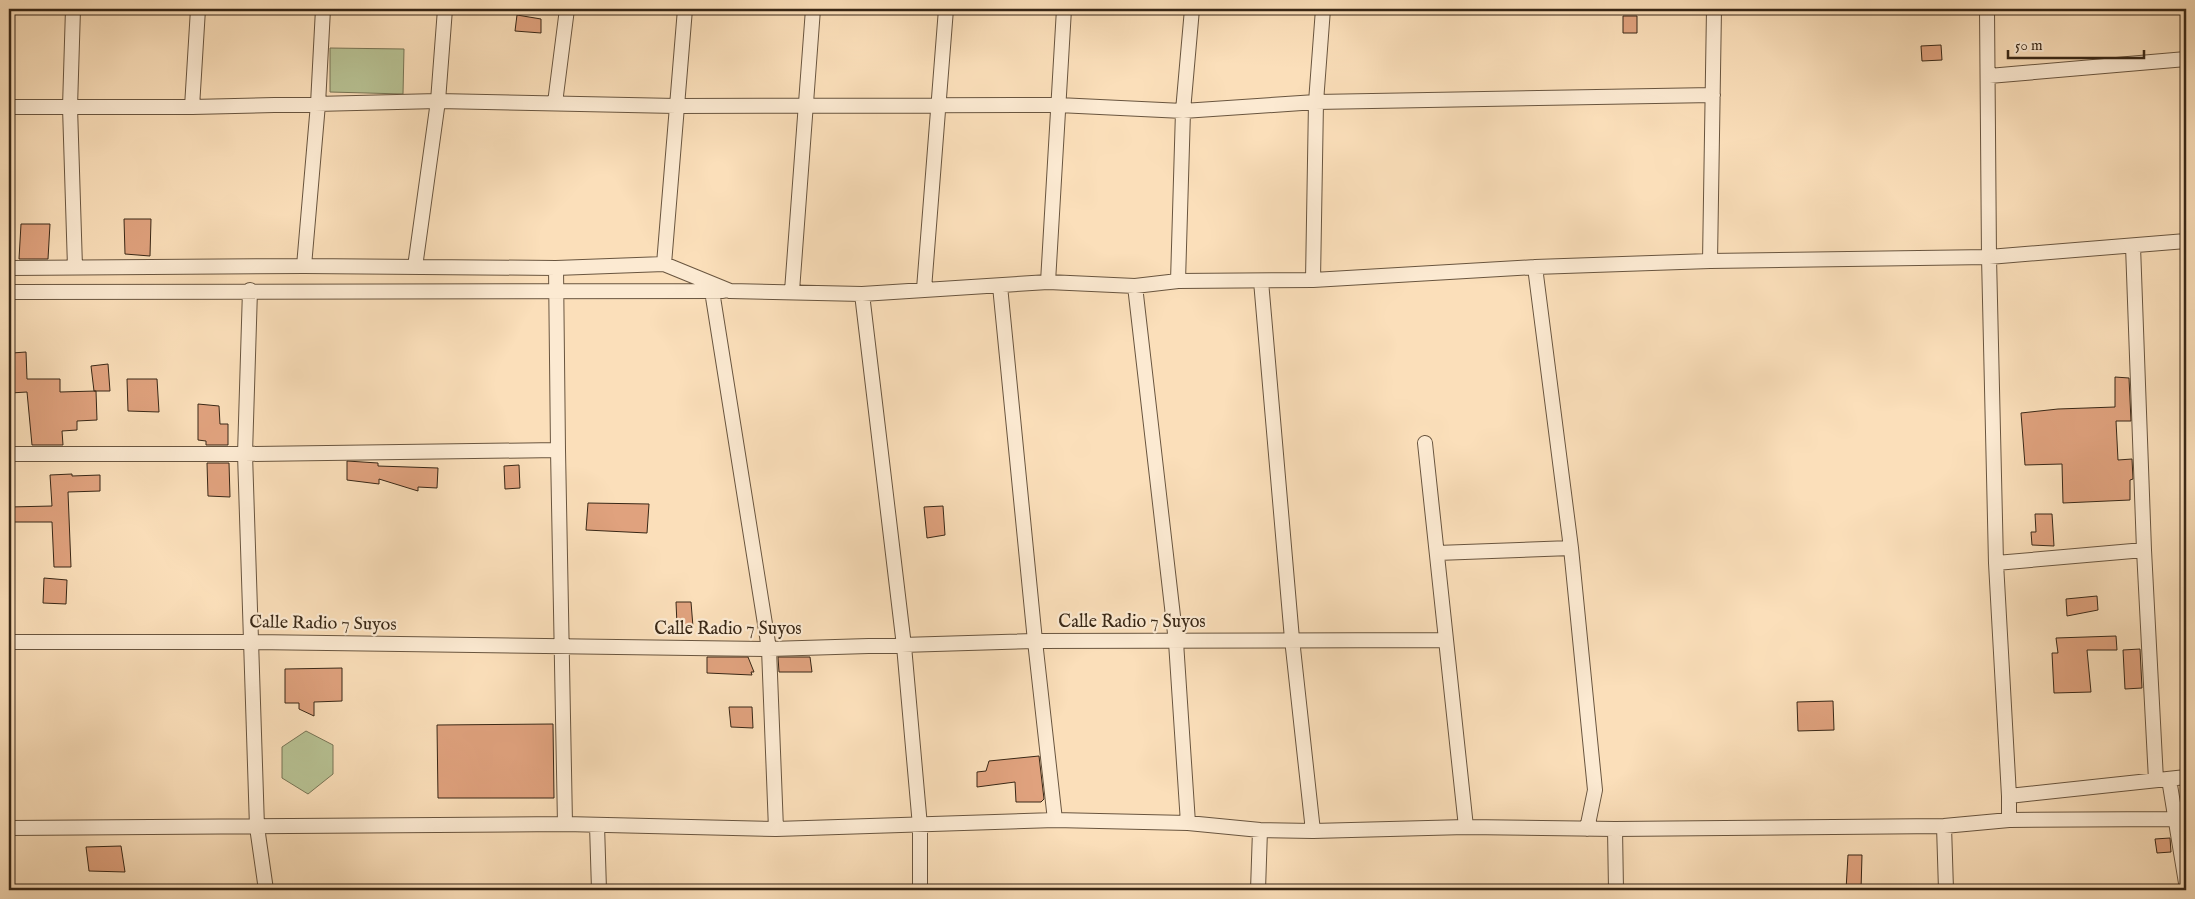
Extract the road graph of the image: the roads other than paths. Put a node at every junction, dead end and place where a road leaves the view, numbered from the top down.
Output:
1 (72, 9) edge
2 (198, 9) edge
3 (323, 9) edge
4 (445, 9) edge
5 (567, 9) edge
6 (685, 9) edge
7 (813, 9) edge
8 (946, 9) edge
9 (1064, 9) edge
10 (1192, 9) edge
11 (1323, 9) edge
12 (1714, 9) edge
13 (1987, 9) edge
14 (2186, 59) edge
15 (1988, 76) junction
16 (1713, 95) junction
17 (438, 101) junction
18 (1316, 102) junction
19 (555, 103) junction
20 (318, 104) junction
21 (807, 105) junction
22 (939, 105) junction
23 (1058, 105) junction
24 (9, 106) edge
25 (676, 106) junction
26 (70, 107) junction
27 (192, 107) junction
28 (1183, 110) junction
29 (2186, 241) edge
30 (2133, 246) junction
31 (1989, 257) junction
32 (1710, 261) junction
33 (664, 264) junction
34 (304, 266) junction
35 (415, 267) junction
36 (1535, 267) junction
37 (9, 268) edge
38 (75, 268) junction
39 (218, 268) junction
40 (556, 268) junction
41 (1313, 280) junction
42 (1178, 281) junction
43 (1261, 281) junction
44 (1048, 282) junction
45 (1000, 286) junction
46 (1135, 286) junction
47 (924, 289) junction
48 (218, 290) junction
49 (250, 290) junction
50 (712, 291) junction
51 (730, 291) junction
52 (792, 291) junction
53 (9, 292) edge
54 (556, 292) junction
55 (862, 294) junction
56 (1425, 443) dead end
57 (558, 450) junction
58 (9, 454) edge
59 (245, 454) junction
60 (1570, 548) junction
61 (2144, 550) junction
62 (1437, 553) junction
63 (1996, 563) junction
64 (1292, 639) junction
65 (1446, 640) junction
66 (1035, 641) junction
67 (9, 642) edge
68 (251, 642) junction
69 (1176, 642) junction
70 (904, 646) junction
71 (562, 647) junction
72 (769, 649) junction
73 (2186, 778) edge
74 (2162, 779) junction
75 (2009, 796) junction
76 (2176, 819) junction
77 (1055, 820) junction
78 (2009, 820) junction
79 (565, 824) junction
80 (1188, 824) junction
81 (597, 825) junction
82 (257, 826) junction
83 (920, 826) junction
84 (1944, 826) junction
85 (1466, 827) junction
86 (9, 828) edge
87 (776, 829) junction
88 (1587, 829) junction
89 (1615, 829) junction
90 (1260, 830) junction
91 (1313, 831) junction
92 (2186, 884) edge
93 (266, 890) edge
94 (599, 890) edge
95 (920, 890) edge
96 (1258, 890) edge
97 (1616, 890) edge
98 (1946, 890) edge

1 - 26 street
2 - 27 street
3 - 20 street
4 - 17 street
5 - 19 street
6 - 25 street
7 - 21 street
8 - 22 street
9 - 23 street
10 - 28 street
11 - 18 street
12 - 16 street
13 - 15 street
14 - 15 street
15 - 31 street
16 - 18 street
16 - 32 street
17 - 19 street
17 - 20 street
17 - 35 street
18 - 28 street
18 - 41 street
19 - 25 street
20 - 27 street
20 - 34 street
21 - 22 street
21 - 25 street
21 - 52 street
22 - 23 street
22 - 47 street
23 - 28 street
23 - 44 street
24 - 26 street
25 - 33 street
26 - 27 street
26 - 38 street
28 - 42 street
29 - 30 street
30 - 31 street
30 - 61 street
31 - 32 street
31 - 63 street
32 - 36 street
33 - 40 street
33 - 51 street
34 - 35 street
34 - 39 street
35 - 40 street
36 - 41 street
36 - 60 street
37 - 38 street
38 - 39 street
39 - 48 street
40 - 54 street
41 - 43 street
42 - 43 street
42 - 46 street
43 - 64 street
44 - 45 street
44 - 46 street
45 - 47 street
45 - 66 street
46 - 69 street
47 - 55 street
48 - 49 street
48 - 53 street
49 - 54 street
49 - 59 street
50 - 51 street
50 - 54 street
50 - 72 street
51 - 52 street
52 - 55 street
54 - 57 street
55 - 70 street
56 - 62 street
57 - 59 street
57 - 71 street
58 - 59 street
59 - 68 street
60 - 62 street
60 - 88 street
61 - 63 street
61 - 74 street
62 - 65 street
63 - 75 street
64 - 65 street, Calle Radio 7 Suyos
64 - 69 street, Calle Radio 7 Suyos
64 - 91 street
65 - 85 street
66 - 69 street, Calle Radio 7 Suyos
66 - 70 street, Calle Radio 7 Suyos
66 - 77 street
67 - 68 street, Calle Radio 7 Suyos
68 - 71 street, Calle Radio 7 Suyos
68 - 82 street
69 - 80 street
70 - 72 street, Calle Radio 7 Suyos
70 - 83 street
71 - 72 street, Calle Radio 7 Suyos
71 - 79 street
72 - 87 street
73 - 74 street
74 - 75 street
74 - 76 street
75 - 78 street
76 - 78 street
76 - 92 street
77 - 80 street
77 - 83 street
78 - 84 street
79 - 81 street
79 - 82 street
80 - 90 street
81 - 87 street
81 - 94 street
82 - 86 street
82 - 93 street
83 - 87 street
83 - 95 street
84 - 89 street
84 - 98 street
85 - 88 street
85 - 91 street
88 - 89 street
89 - 97 street
90 - 91 street
90 - 96 street

